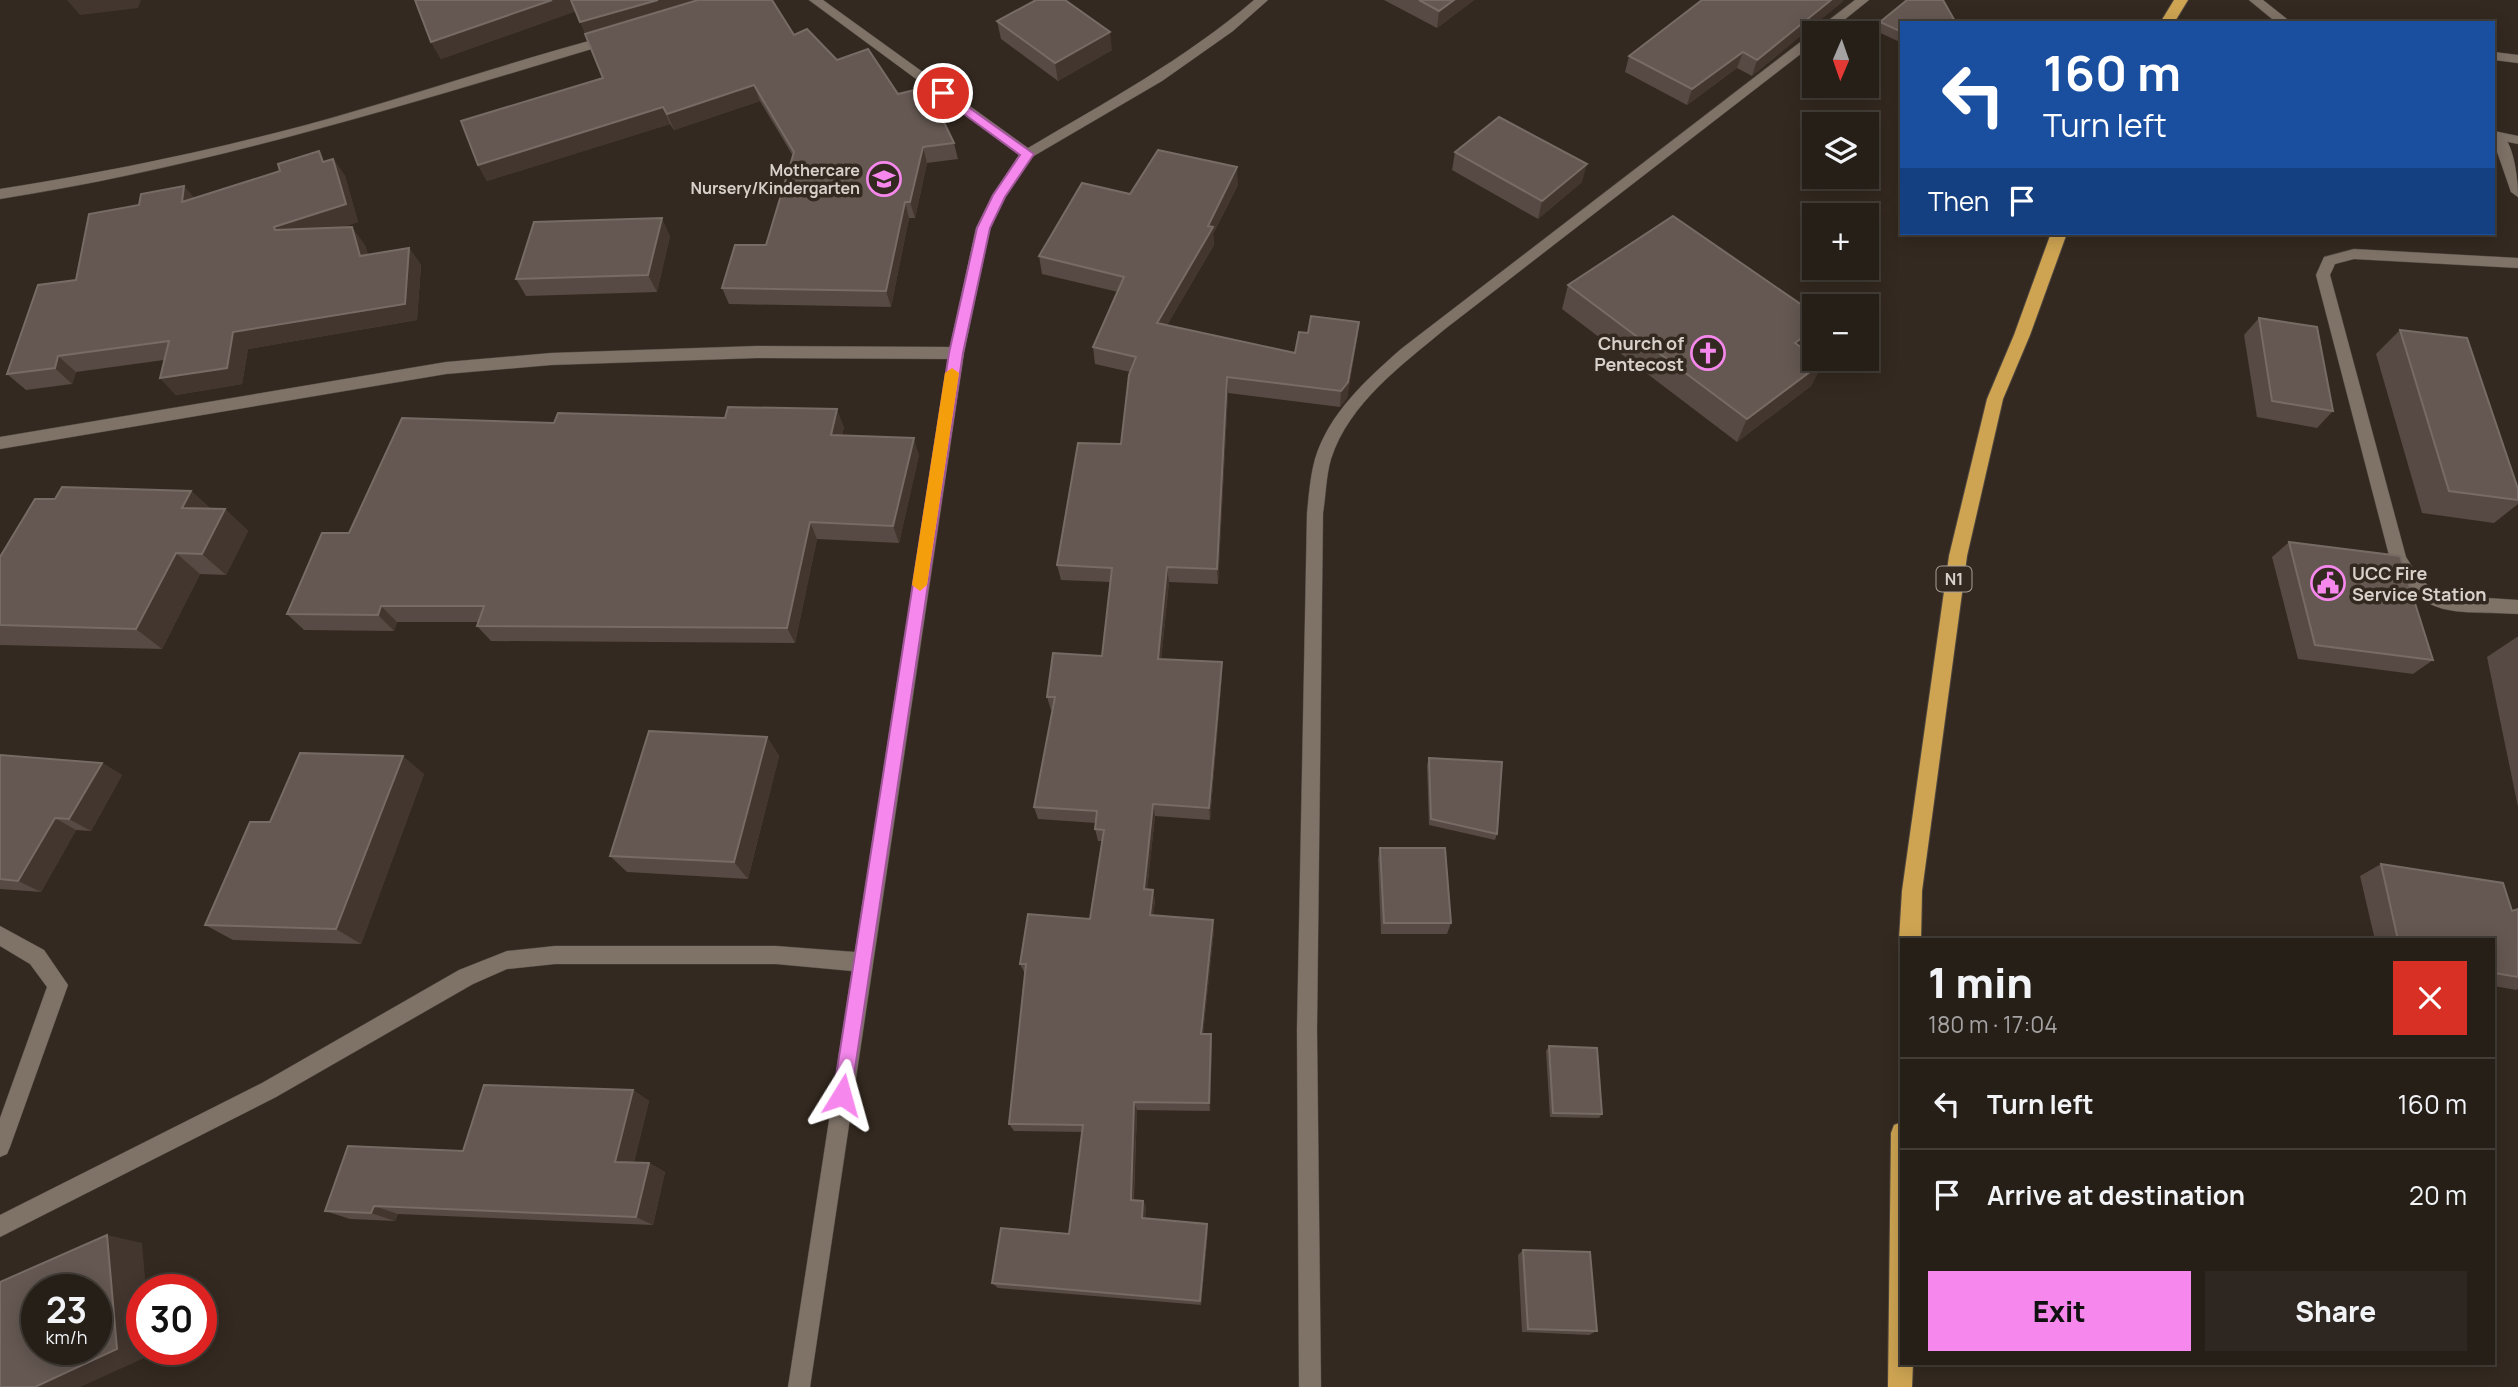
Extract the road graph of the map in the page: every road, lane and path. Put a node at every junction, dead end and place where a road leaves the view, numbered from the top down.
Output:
1 (815, 0) edge
2 (1262, 0) edge
3 (1863, 0) edge
4 (2181, 0) edge
5 (2255, 0) edge
6 (1836, 21) edge
7 (2169, 21) edge
8 (2283, 21) edge
9 (628, 34) edge
10 (1802, 47) edge
11 (2495, 56) edge
12 (2518, 59) edge
13 (2496, 136) edge
14 (2518, 140) edge
15 (1027, 154) junction
16 (2518, 192) edge
17 (0, 194) edge
18 (2058, 235) edge
19 (2518, 263) edge
20 (956, 353) junction
21 (0, 443) edge
22 (2518, 607) edge
23 (0, 935) edge
24 (1910, 938) edge
25 (862, 962) junction
26 (0, 1147) edge
27 (0, 1226) edge
28 (1900, 1365) edge
29 (799, 1387) edge
30 (1310, 1387) edge
31 (1900, 1387) edge

1 - 15 street
2 - 15 street
3 - 6 street
4 - 7 highway
5 - 8 street
9 - 17 street
10 - 30 street
11 - 12 street
13 - 14 street
13 - 16 street
15 - 20 street
18 - 24 highway, N1
19 - 22 street
20 - 21 street
20 - 25 street
23 - 26 street
25 - 27 street
25 - 29 street
28 - 31 highway

